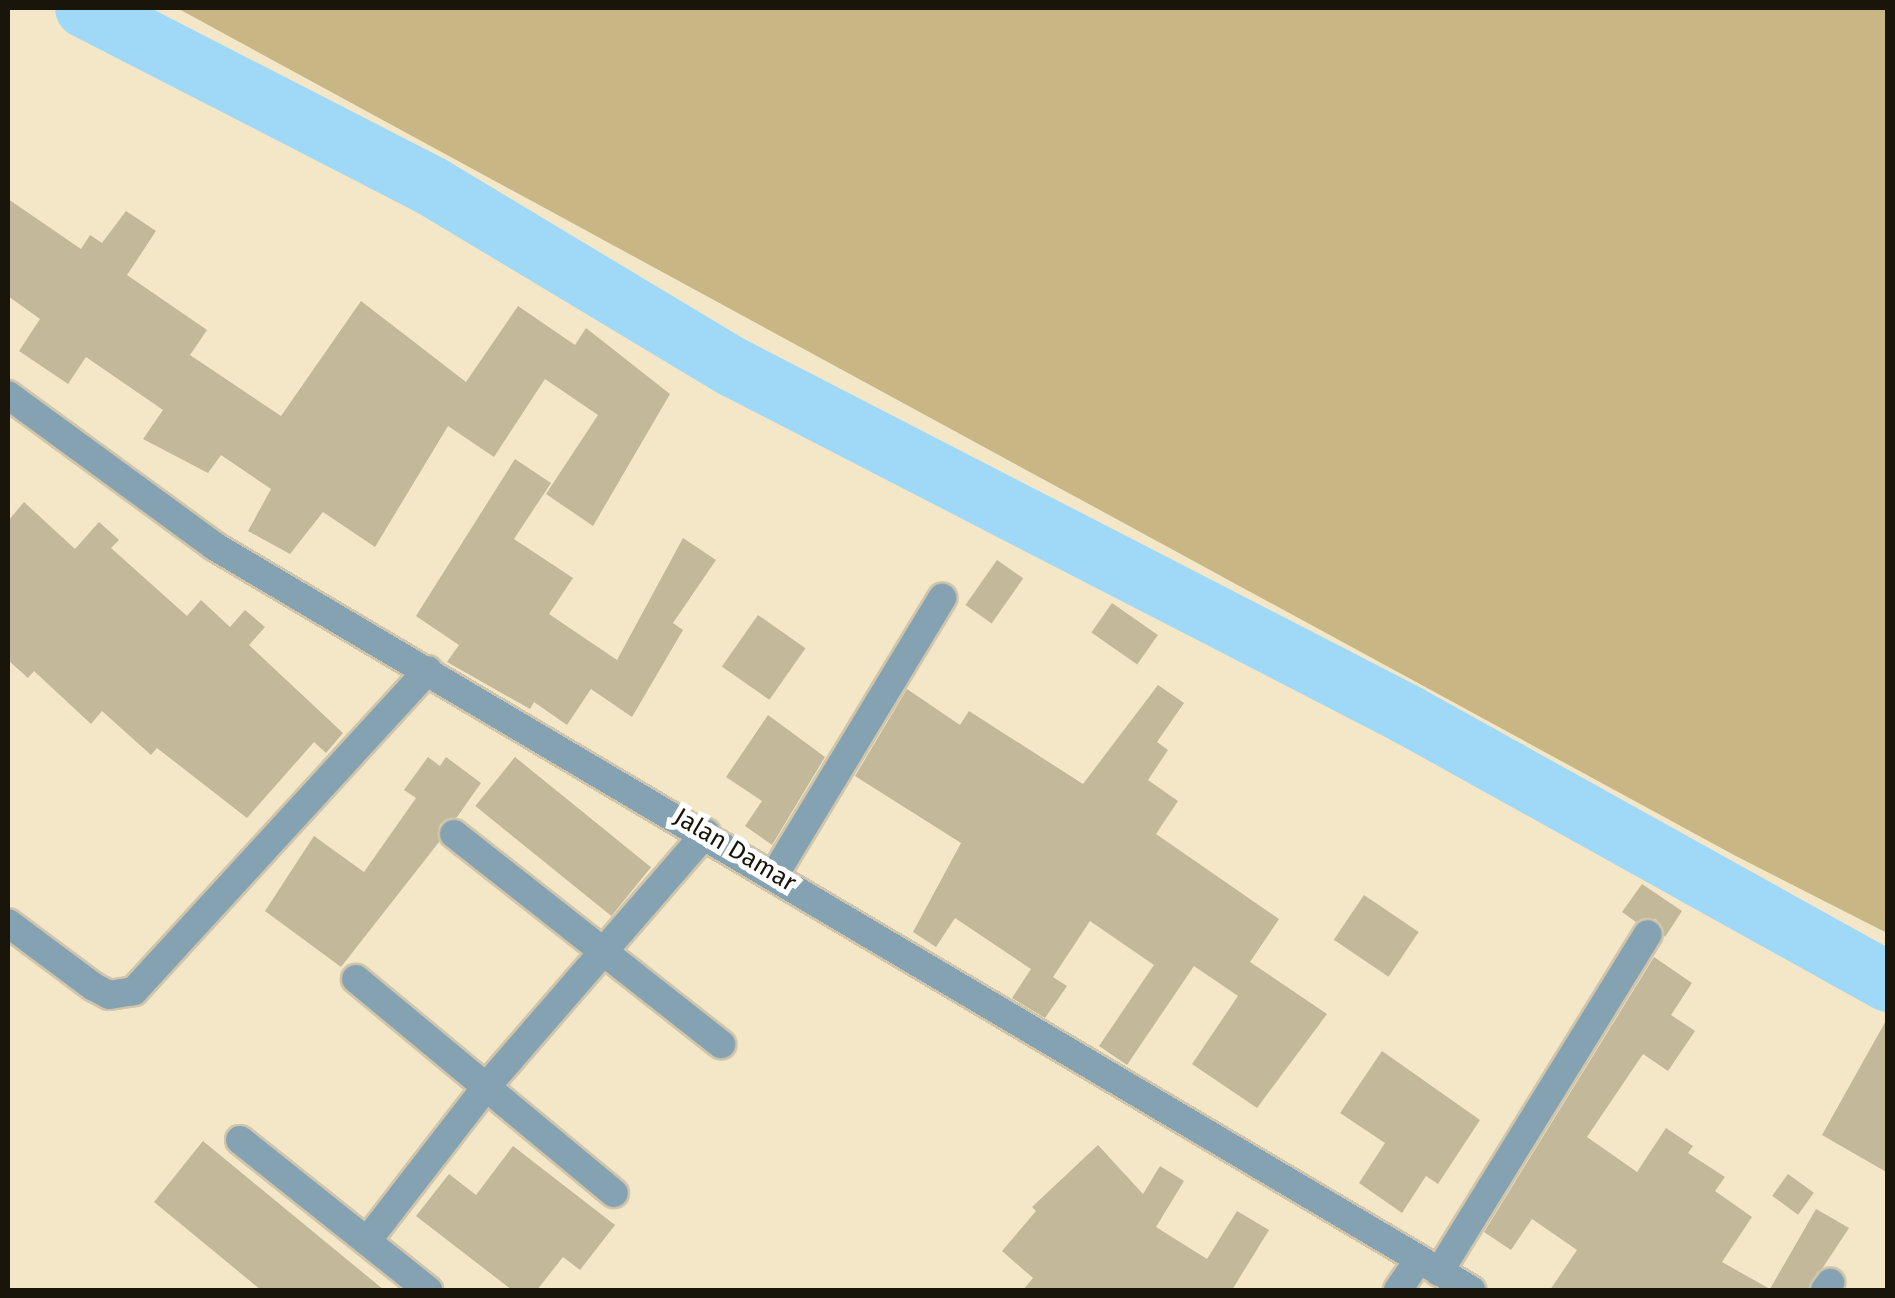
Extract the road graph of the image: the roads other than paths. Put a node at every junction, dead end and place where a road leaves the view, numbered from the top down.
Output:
1 (8, 396) edge
2 (942, 598) dead end
3 (428, 670) junction
4 (706, 833) junction
5 (454, 834) dead end
6 (775, 874) junction
7 (8, 923) edge
8 (1648, 934) dead end
9 (604, 951) junction
10 (356, 978) dead end
11 (722, 1044) dead end
12 (486, 1087) junction
13 (240, 1140) dead end
14 (614, 1193) dead end
15 (366, 1241) junction
16 (1429, 1266) junction
17 (428, 1290) edge
18 (1398, 1290) edge
19 (1471, 1290) edge

1 - 3 street, Jalan Damar
2 - 6 street
3 - 4 street, Jalan Damar
3 - 7 street
4 - 6 street, Jalan Damar
4 - 9 street
5 - 9 street
6 - 16 street, Jalan Damar
8 - 16 street
9 - 11 street
9 - 12 street
10 - 12 street
12 - 14 street
12 - 15 street
13 - 15 street
15 - 17 street
16 - 18 street
16 - 19 street, Jalan Damar

